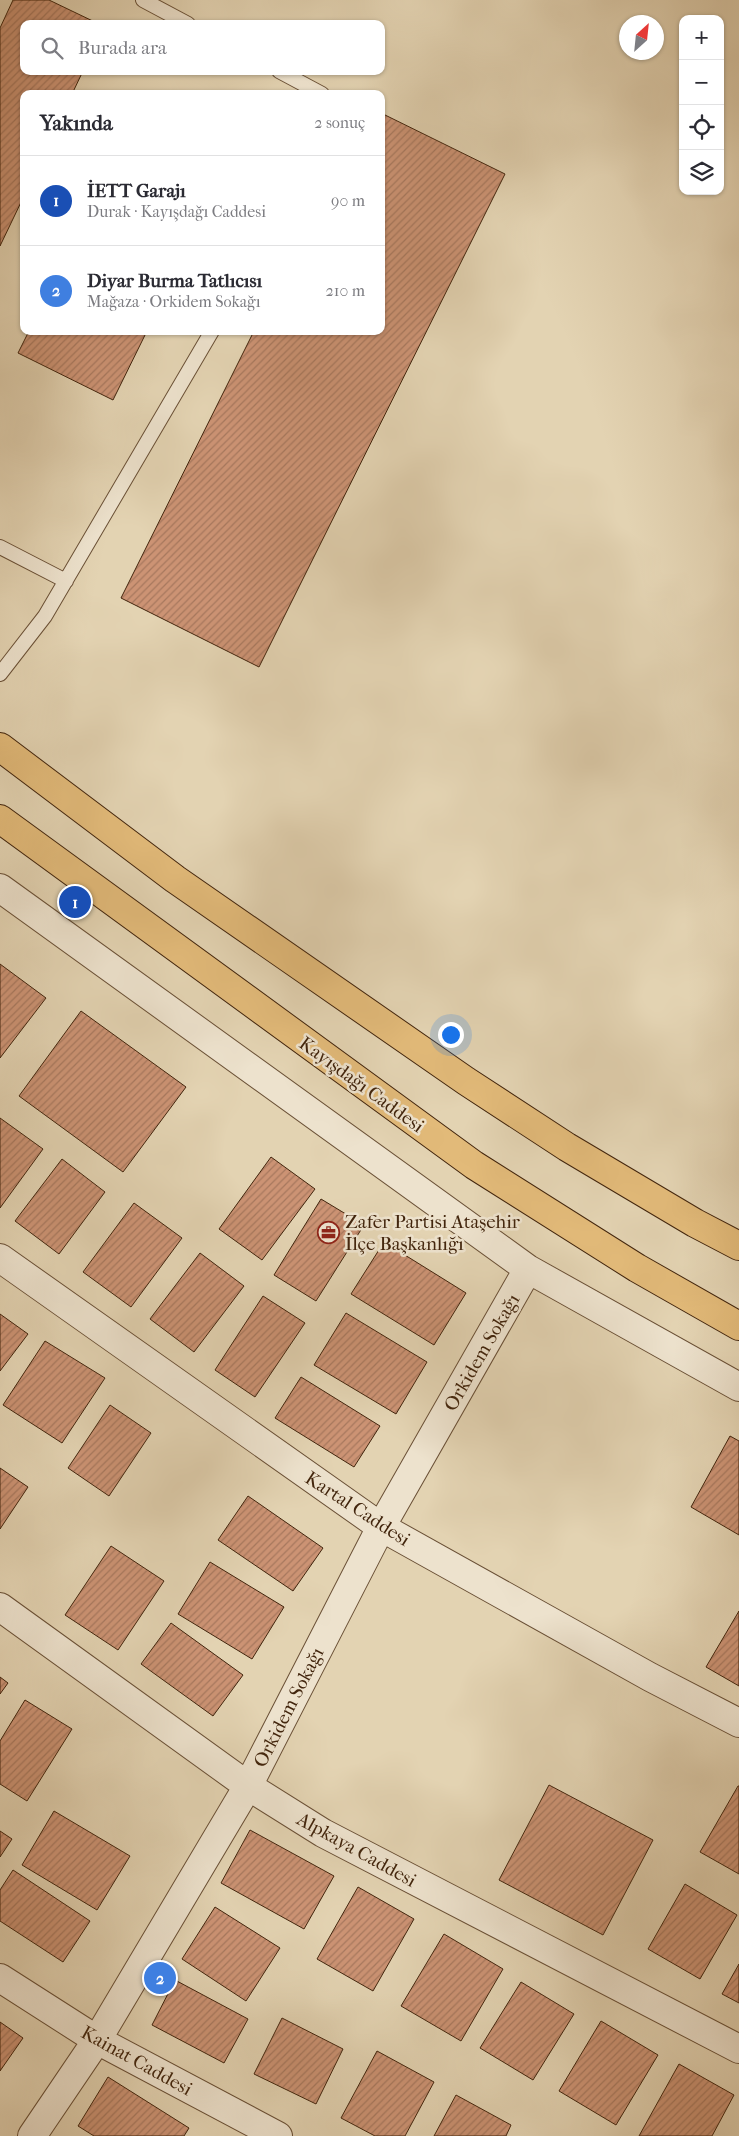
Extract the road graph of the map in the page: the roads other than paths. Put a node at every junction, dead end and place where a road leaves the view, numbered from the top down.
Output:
1 (143, 0) edge
2 (180, 20) edge
3 (286, 75) edge
4 (315, 90) edge
5 (210, 335) edge
6 (0, 547) edge
7 (66, 581) junction
8 (0, 674) edge
9 (0, 747) edge
10 (0, 820) edge
11 (0, 888) edge
12 (739, 1246) edge
13 (0, 1258) edge
14 (528, 1269) junction
15 (739, 1326) edge
16 (739, 1387) edge
17 (381, 1527) junction
18 (0, 1607) edge
19 (739, 1723) edge
20 (248, 1786) junction
21 (0, 1978) edge
22 (97, 2040) junction
23 (739, 2049) edge
24 (32, 2136) edge
25 (278, 2136) edge

1 - 2 lane
3 - 4 lane
5 - 7 lane
6 - 7 lane
7 - 8 lane
9 - 12 main road
10 - 15 main road, Kayışdağı Caddesi
11 - 14 street
13 - 17 street, Kartal Caddesi
14 - 16 street
14 - 17 street, Orkidem Sokağı
17 - 19 street, Kartal Caddesi
17 - 20 street, Orkidem Sokağı
18 - 20 street, Alpkaya Caddesi
20 - 22 street, Orkidem Sokağı
20 - 23 street, Alpkaya Caddesi
21 - 22 street, Kainat Caddesi
22 - 24 street, Orkidem Sokağı
22 - 25 street, Kainat Caddesi

